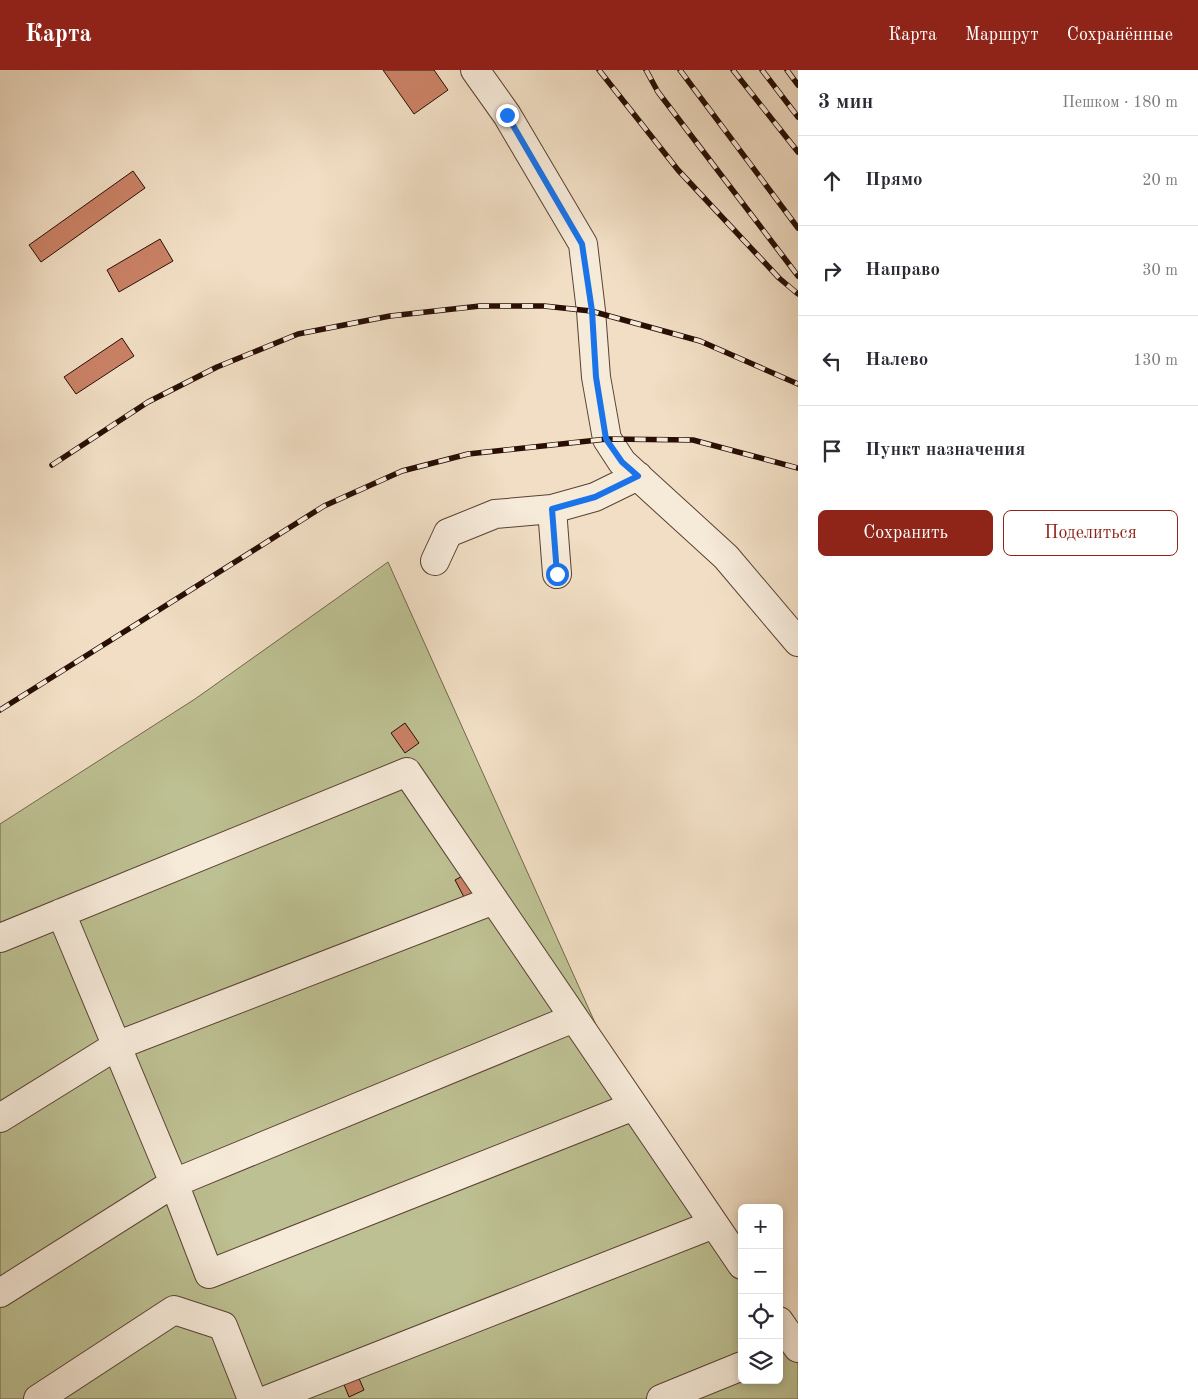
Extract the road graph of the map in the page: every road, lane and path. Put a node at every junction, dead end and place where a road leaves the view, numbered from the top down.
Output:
1 (475, 70) edge
2 (638, 476) junction
3 (552, 509) junction
4 (434, 561) dead end
5 (557, 574) dead end
6 (798, 642) edge
7 (494, 900) junction
8 (61, 913) junction
9 (0, 938) edge
10 (574, 1018) junction
11 (116, 1046) junction
12 (634, 1106) junction
13 (0, 1118) edge
14 (174, 1183) junction
15 (714, 1224) junction
16 (738, 1259) edge
17 (0, 1294) edge
18 (783, 1330) edge
19 (791, 1347) edge
20 (738, 1368) edge
21 (38, 1399) edge
22 (252, 1399) edge
23 (270, 1399) edge
24 (661, 1399) edge

1 - 2 street
2 - 3 street
2 - 6 street
3 - 4 street
3 - 5 street
7 - 8 street
7 - 10 street
7 - 11 street
8 - 9 street
8 - 11 street
10 - 12 street
10 - 14 street
11 - 13 street
11 - 14 street
12 - 14 street
12 - 15 street
14 - 17 street
15 - 16 street
15 - 23 street
18 - 19 street
20 - 24 street
21 - 22 street

